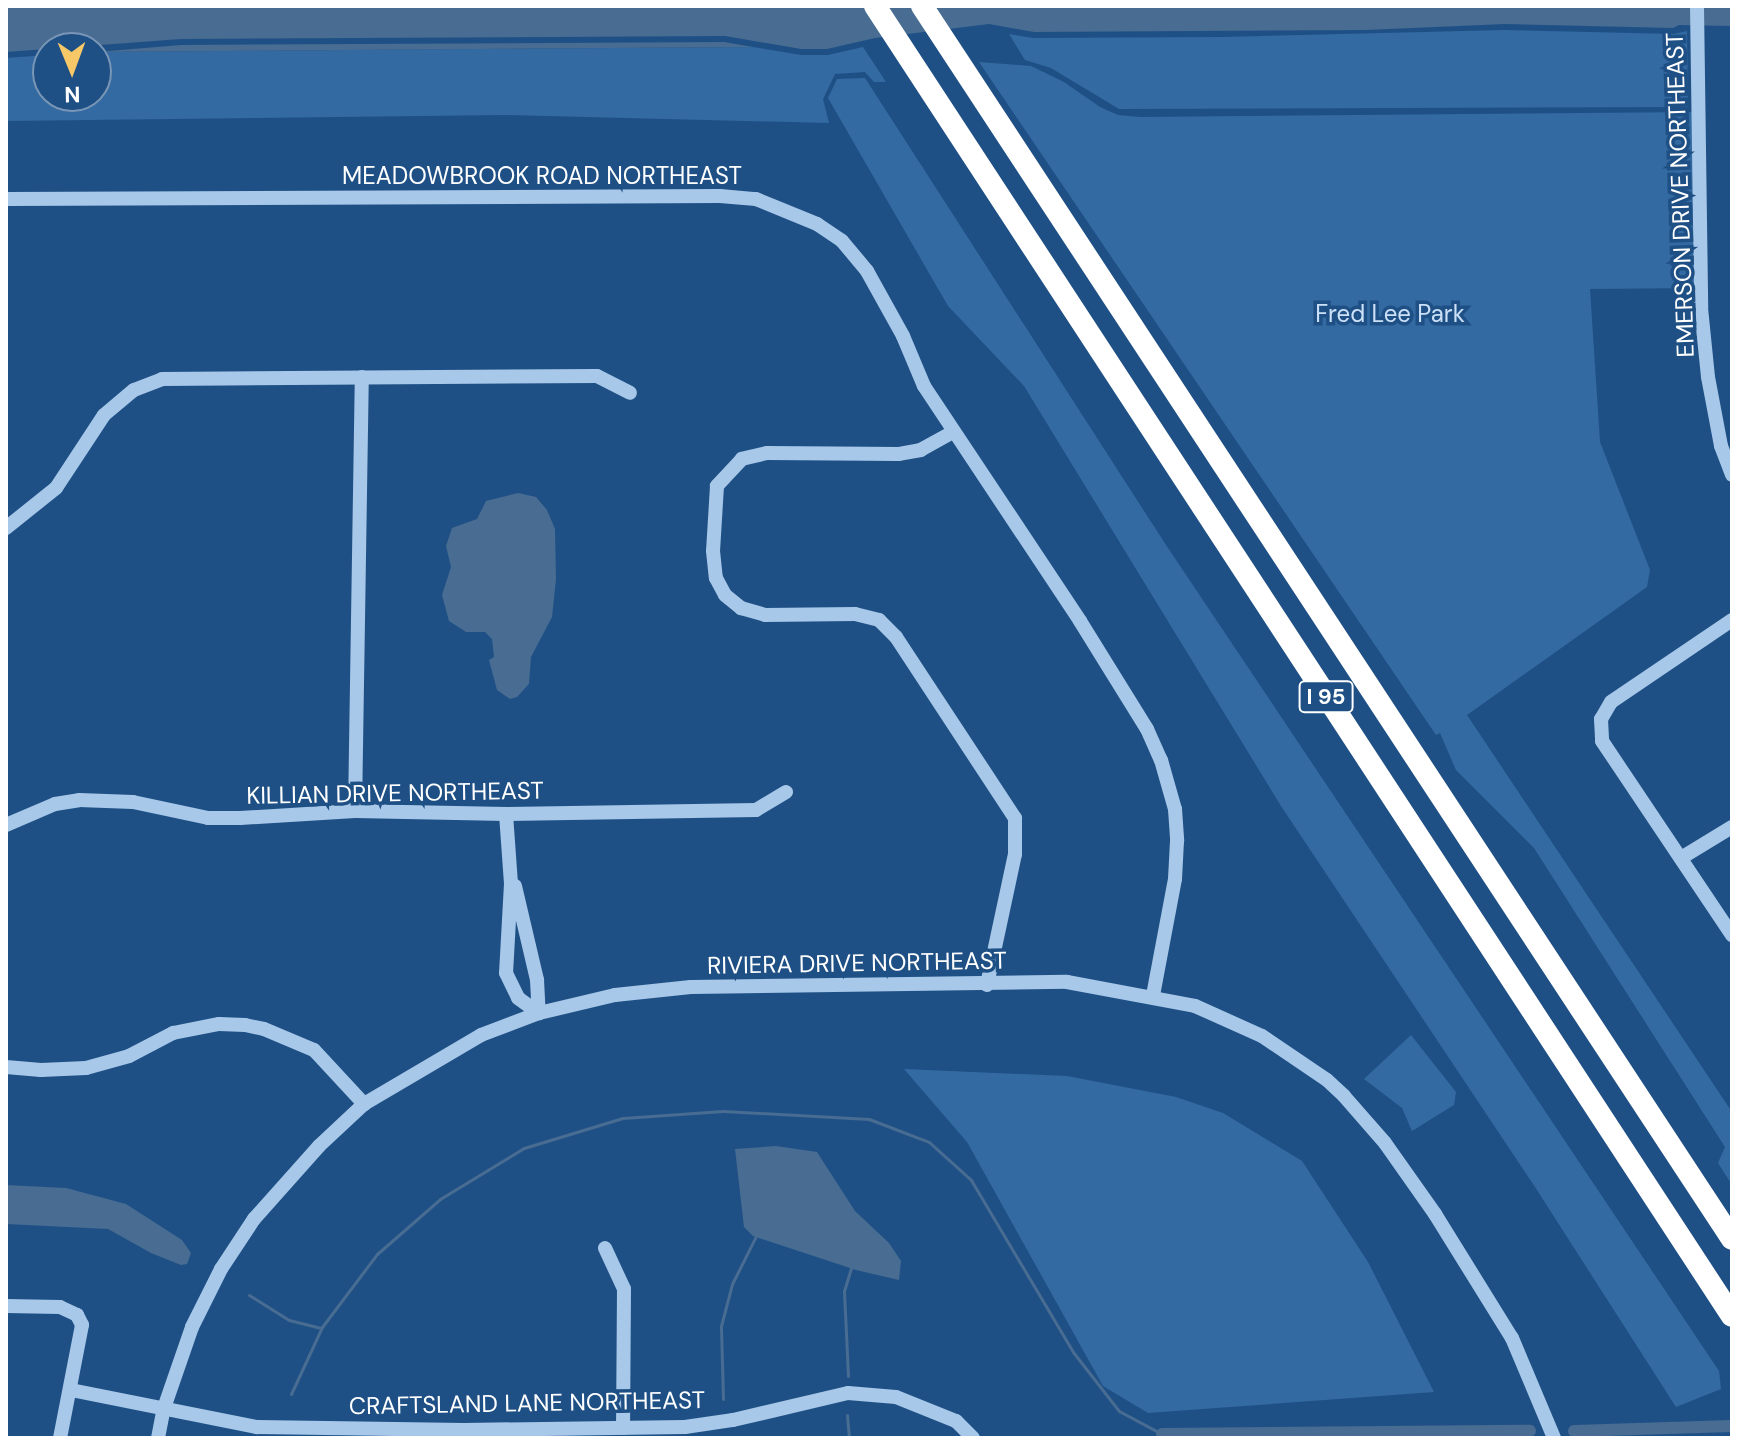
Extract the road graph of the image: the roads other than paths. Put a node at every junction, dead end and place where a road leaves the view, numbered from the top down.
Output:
1 (875, 6) edge
2 (922, 6) edge
3 (1697, 6) edge
4 (6, 199) edge
5 (362, 377) junction
6 (630, 393) dead end
7 (953, 432) junction
8 (1732, 475) edge
9 (6, 528) edge
10 (1732, 620) edge
11 (786, 792) dead end
12 (355, 811) junction
13 (506, 814) junction
14 (6, 825) edge
15 (1732, 827) edge
16 (1681, 858) junction
17 (511, 884) junction
18 (1732, 935) edge
19 (987, 985) junction
20 (1153, 995) junction
21 (539, 1013) junction
22 (6, 1067) edge
23 (364, 1104) junction
24 (1732, 1239) edge
25 (605, 1248) dead end
26 (6, 1306) edge
27 (1732, 1316) edge
28 (71, 1390) junction
29 (164, 1408) junction
30 (623, 1428) junction
31 (578, 1432) edge
32 (60, 1438) edge
33 (158, 1438) edge
34 (973, 1438) edge
35 (1554, 1438) edge

1 - 27 highway, I 95
2 - 24 highway, I 95
3 - 8 street, EMERSON DRIVE NORTHEAST
4 - 7 street, MEADOWBROOK ROAD NORTHEAST
5 - 6 street
5 - 9 street
5 - 12 street
7 - 19 street
7 - 20 street, MEADOWBROOK ROAD NORTHEAST
10 - 16 street
11 - 13 street, KILLIAN DRIVE NORTHEAST
12 - 13 street, KILLIAN DRIVE NORTHEAST
12 - 14 street, KILLIAN DRIVE NORTHEAST
13 - 17 street
15 - 16 street
16 - 18 street
17 - 21 street
17 - 21 street
19 - 20 street, RIVIERA DRIVE NORTHEAST
19 - 21 street, RIVIERA DRIVE NORTHEAST
20 - 35 street, RIVIERA DRIVE NORTHEAST
21 - 23 street, RIVIERA DRIVE NORTHEAST
22 - 23 street
23 - 29 street, RIVIERA DRIVE NORTHEAST
25 - 30 street
26 - 28 street
28 - 29 street, CRAFTSLAND LANE NORTHEAST
28 - 32 street
29 - 31 street, CRAFTSLAND LANE NORTHEAST
29 - 33 street, RIVIERA DRIVE NORTHEAST
30 - 31 street, CRAFTSLAND LANE NORTHEAST
30 - 34 street, CRAFTSLAND LANE NORTHEAST

